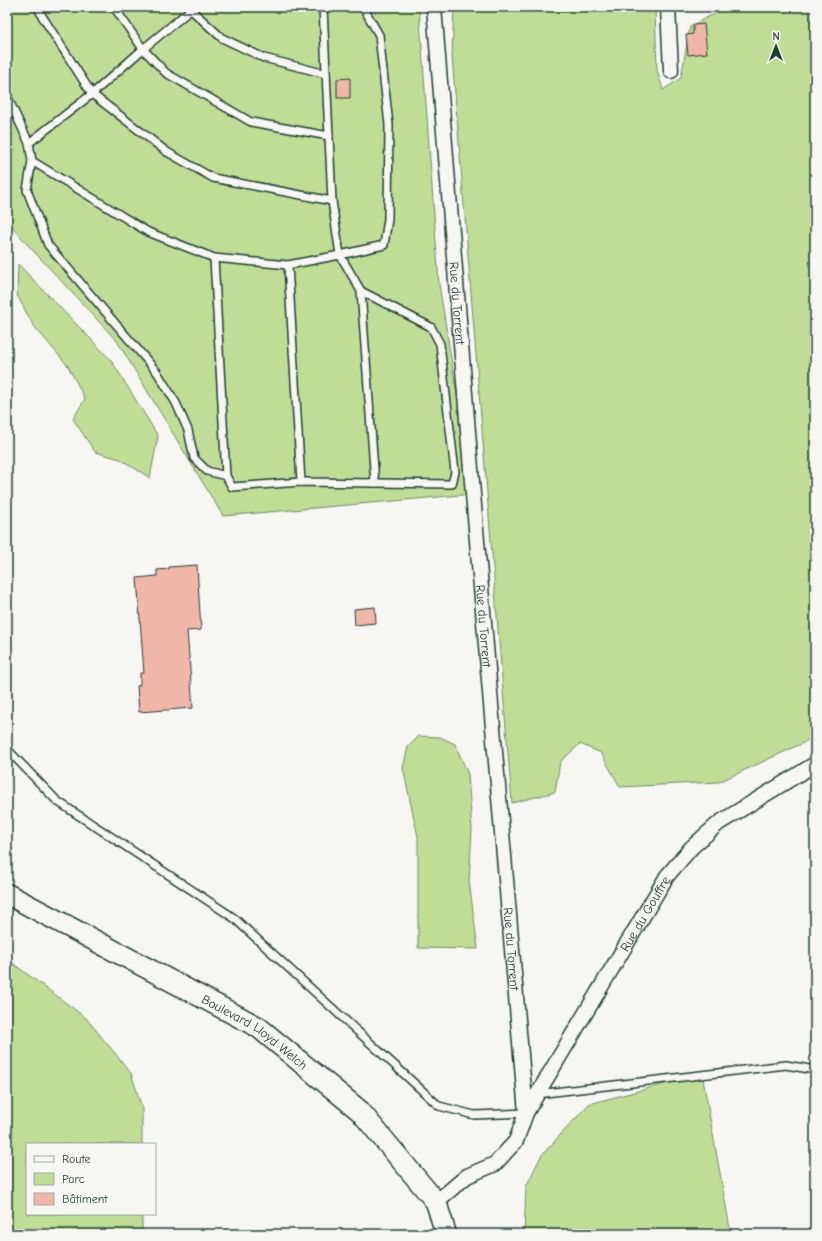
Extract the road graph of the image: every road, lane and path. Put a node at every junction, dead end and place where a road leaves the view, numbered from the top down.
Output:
1 (38, 7) edge
2 (114, 7) edge
3 (323, 7) edge
4 (363, 7) edge
5 (434, 7) edge
6 (668, 7) edge
7 (191, 8) edge
8 (143, 49) junction
9 (671, 71) dead end
10 (326, 74) junction
11 (92, 94) junction
12 (7, 96) edge
13 (329, 136) junction
14 (29, 143) junction
15 (32, 161) junction
16 (332, 201) junction
17 (340, 255) junction
18 (214, 258) junction
19 (288, 265) junction
20 (361, 291) junction
21 (226, 476) junction
22 (301, 482) junction
23 (376, 483) junction
24 (7, 749) edge
25 (815, 764) edge
26 (7, 894) edge
27 (815, 1070) edge
28 (537, 1094) junction
29 (526, 1113) junction
30 (436, 1202) junction
31 (446, 1234) edge

1 - 11 lane
2 - 8 lane
3 - 10 lane
4 - 17 lane
5 - 29 street, Rue du Torrent
6 - 9 street
7 - 8 lane
7 - 10 lane
8 - 11 lane
8 - 13 lane
10 - 13 lane
11 - 14 lane
11 - 16 lane
12 - 14 lane
13 - 16 lane
14 - 15 lane
15 - 18 lane
15 - 21 lane
16 - 17 lane
17 - 19 lane
17 - 20 lane
18 - 19 lane
18 - 21 lane
19 - 22 lane
20 - 23 lane
20 - 23 lane
21 - 22 lane
22 - 23 lane
24 - 29 lane
25 - 28 street, Rue du Gouffre
26 - 30 main road, Boulevard Lloyd Welch
27 - 28 lane
28 - 29 street, Rue du Gouffre
29 - 30 street, Rue du Torrent
30 - 31 main road, Boulevard Lloyd Welch

